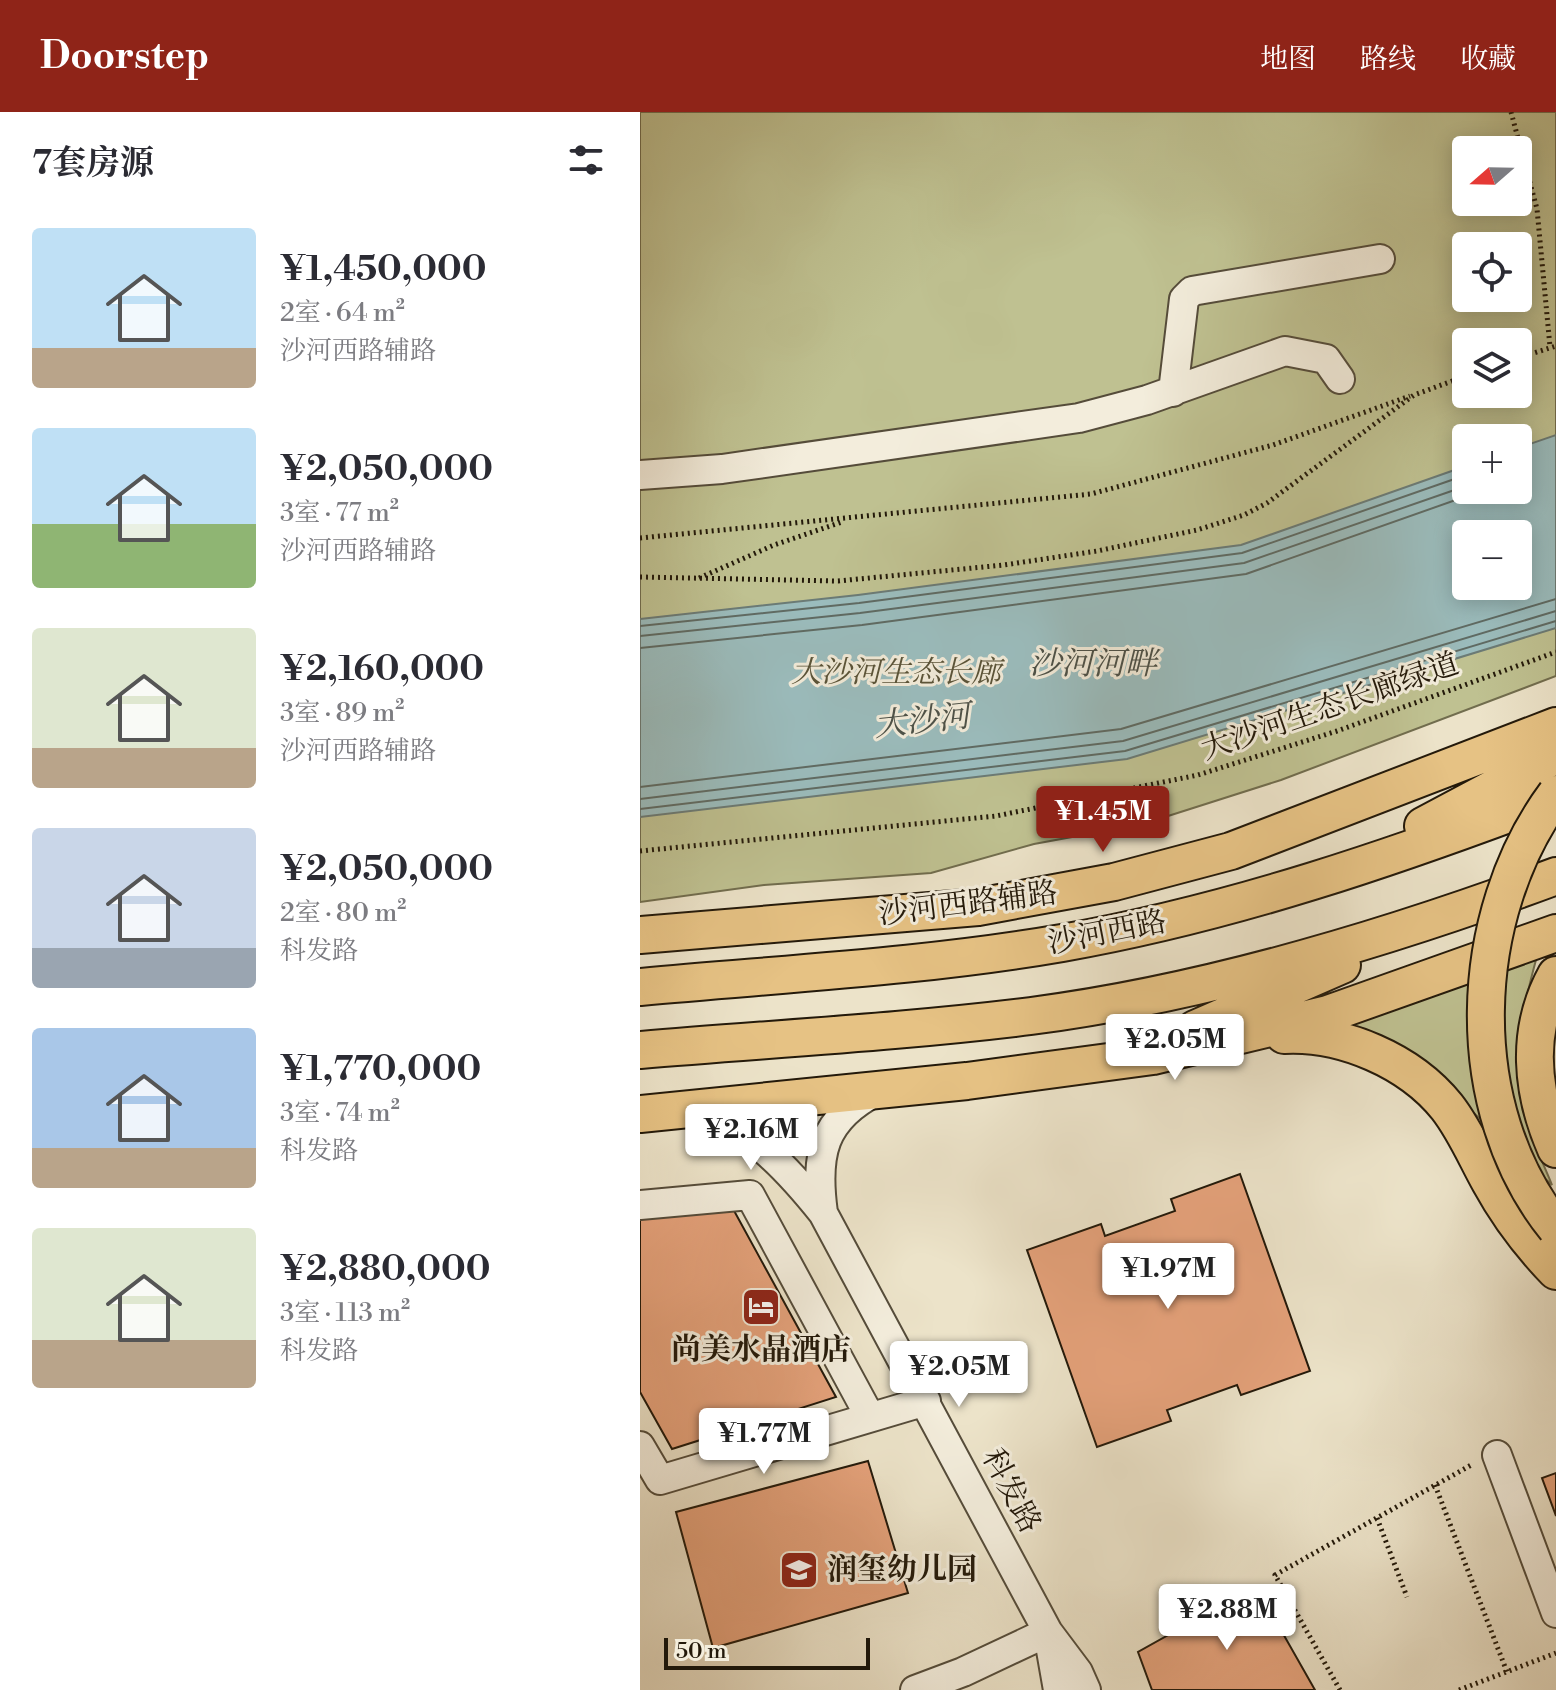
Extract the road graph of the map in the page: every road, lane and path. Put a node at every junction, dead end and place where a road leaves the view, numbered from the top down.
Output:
1 (1511, 112) edge
2 (1380, 259) dead end
3 (1554, 346) edge
4 (1532, 353) edge
5 (1340, 379) dead end
6 (1452, 381) edge
7 (1173, 392) junction
8 (1414, 395) junction
9 (640, 475) edge
10 (852, 519) junction
11 (640, 538) edge
12 (640, 577) edge
13 (698, 579) junction
14 (1556, 652) edge
15 (1556, 726) edge
16 (1556, 755) edge
17 (1556, 795) edge
18 (640, 851) edge
19 (1556, 876) edge
20 (1306, 885) junction
21 (1464, 910) junction
22 (1556, 933) edge
23 (640, 935) edge
24 (1556, 975) edge
25 (640, 987) edge
26 (1215, 1042) junction
27 (640, 1050) edge
28 (1125, 1059) junction
29 (881, 1090) junction
30 (696, 1108) junction
31 (640, 1114) edge
32 (1556, 1149) edge
33 (640, 1205) edge
34 (823, 1213) junction
35 (1556, 1228) edge
36 (1556, 1271) edge
37 (926, 1401) junction
38 (870, 1417) junction
39 (640, 1446) edge
40 (1497, 1455) joint
41 (1435, 1485) junction
42 (1377, 1518) junction
43 (1407, 1597) dead end
44 (1556, 1613) edge
45 (1048, 1632) junction
46 (1556, 1653) edge
47 (1507, 1672) junction
48 (915, 1690) edge
49 (1058, 1690) edge
50 (1086, 1690) edge
51 (1340, 1690) edge
52 (1459, 1690) edge

1 - 3 path
2 - 7 street
3 - 4 path
5 - 7 street
6 - 8 path
7 - 9 street
8 - 10 path
8 - 13 path
10 - 11 path
10 - 13 path
12 - 13 path
14 - 18 path, 大沙河生态长廊绿道
15 - 23 main road, 沙河西路辅路
16 - 20 main road
17 - 20 main road, 沙河西路
17 - 35 main road, bridge
19 - 21 main road
20 - 25 main road, 沙河西路
21 - 27 main road
21 - 28 main road
22 - 26 main road
24 - 32 main road
26 - 28 main road
26 - 36 main road
28 - 29 main road
29 - 30 main road
29 - 34 street
30 - 31 main road
30 - 34 street
33 - 38 street
34 - 37 street, 科发路
37 - 38 street
37 - 45 street, 科发路
38 - 39 street
40 - 41 path
40 - 44 street
41 - 42 path
41 - 47 path
42 - 43 path
42 - 51 path
45 - 48 street
45 - 49 street, 科发路
45 - 50 street, 科发路
46 - 47 path
47 - 52 path

